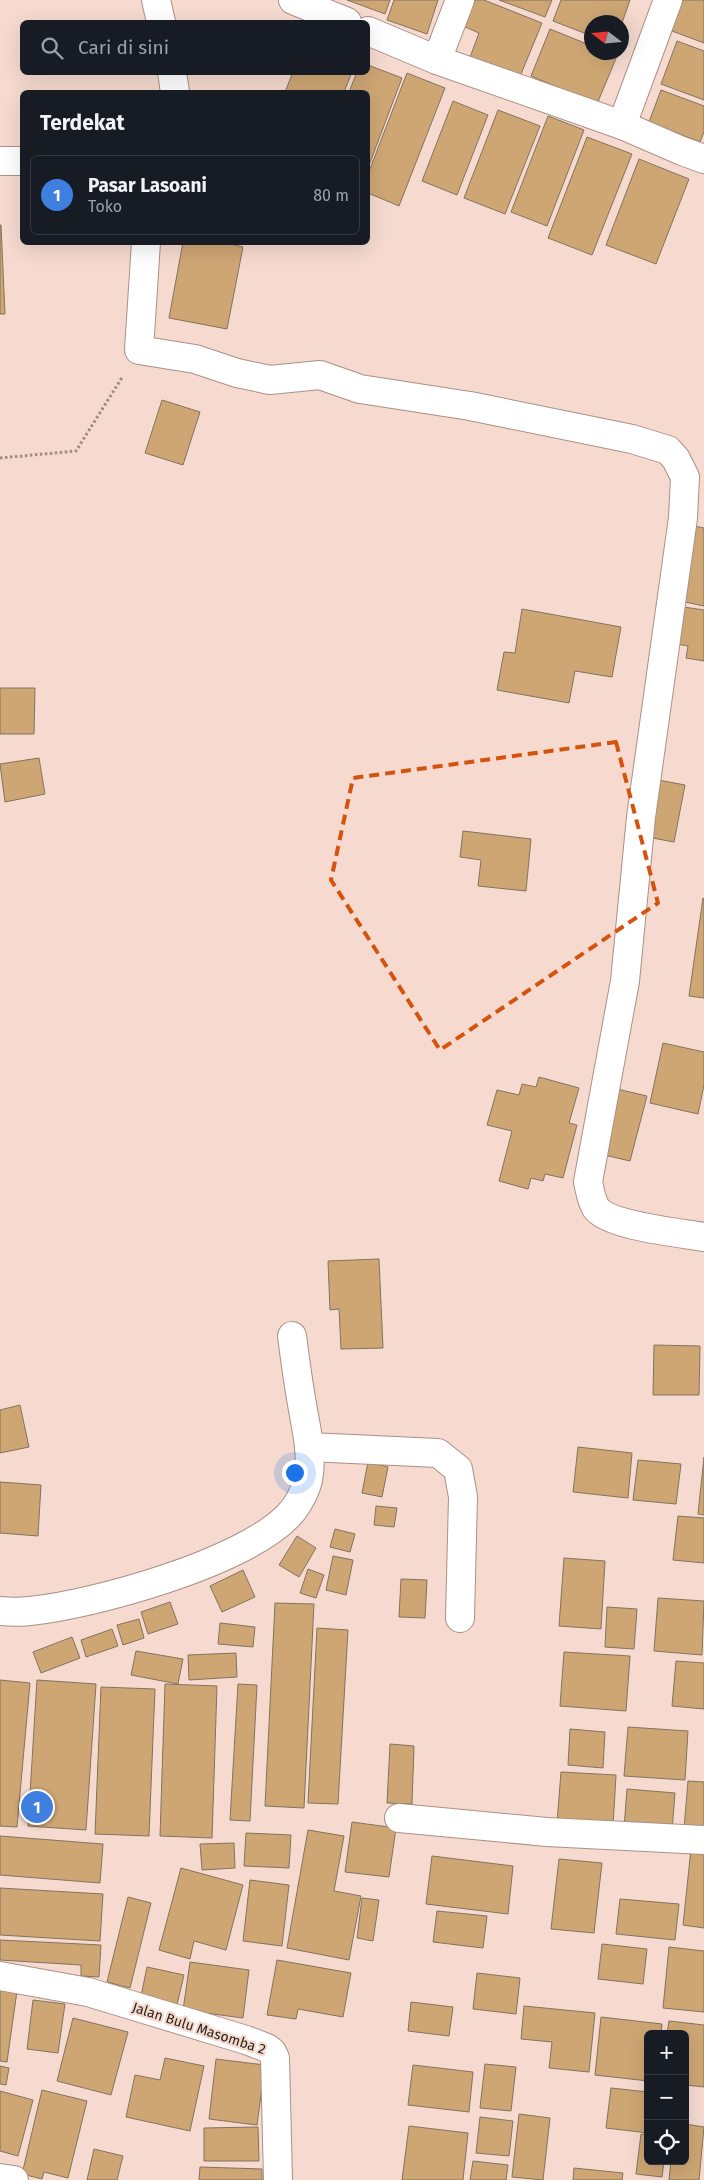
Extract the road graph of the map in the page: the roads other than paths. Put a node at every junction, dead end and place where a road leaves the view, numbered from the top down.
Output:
1 (156, 0) edge
2 (292, 0) edge
3 (460, 0) edge
4 (668, 0) edge
5 (161, 20) edge
6 (341, 20) edge
7 (370, 32) edge
8 (437, 60) junction
9 (172, 75) edge
10 (175, 90) edge
11 (622, 125) junction
12 (704, 159) edge
13 (20, 160) edge
14 (0, 161) edge
15 (146, 245) edge
16 (704, 1237) edge
17 (292, 1336) dead end
18 (309, 1447) junction
19 (0, 1612) edge
20 (460, 1618) dead end
21 (398, 1818) dead end
22 (704, 1840) edge
23 (0, 1976) edge
24 (0, 2178) edge
25 (14, 2180) edge
26 (278, 2180) edge

1 - 5 street
2 - 6 street
3 - 8 street
4 - 11 street
7 - 8 street
8 - 11 street
9 - 10 street
11 - 12 street
13 - 14 street
15 - 16 street
17 - 18 street
18 - 19 street
18 - 20 street
21 - 22 street
23 - 26 street, Jalan Bulu Masomba 2
24 - 25 street

